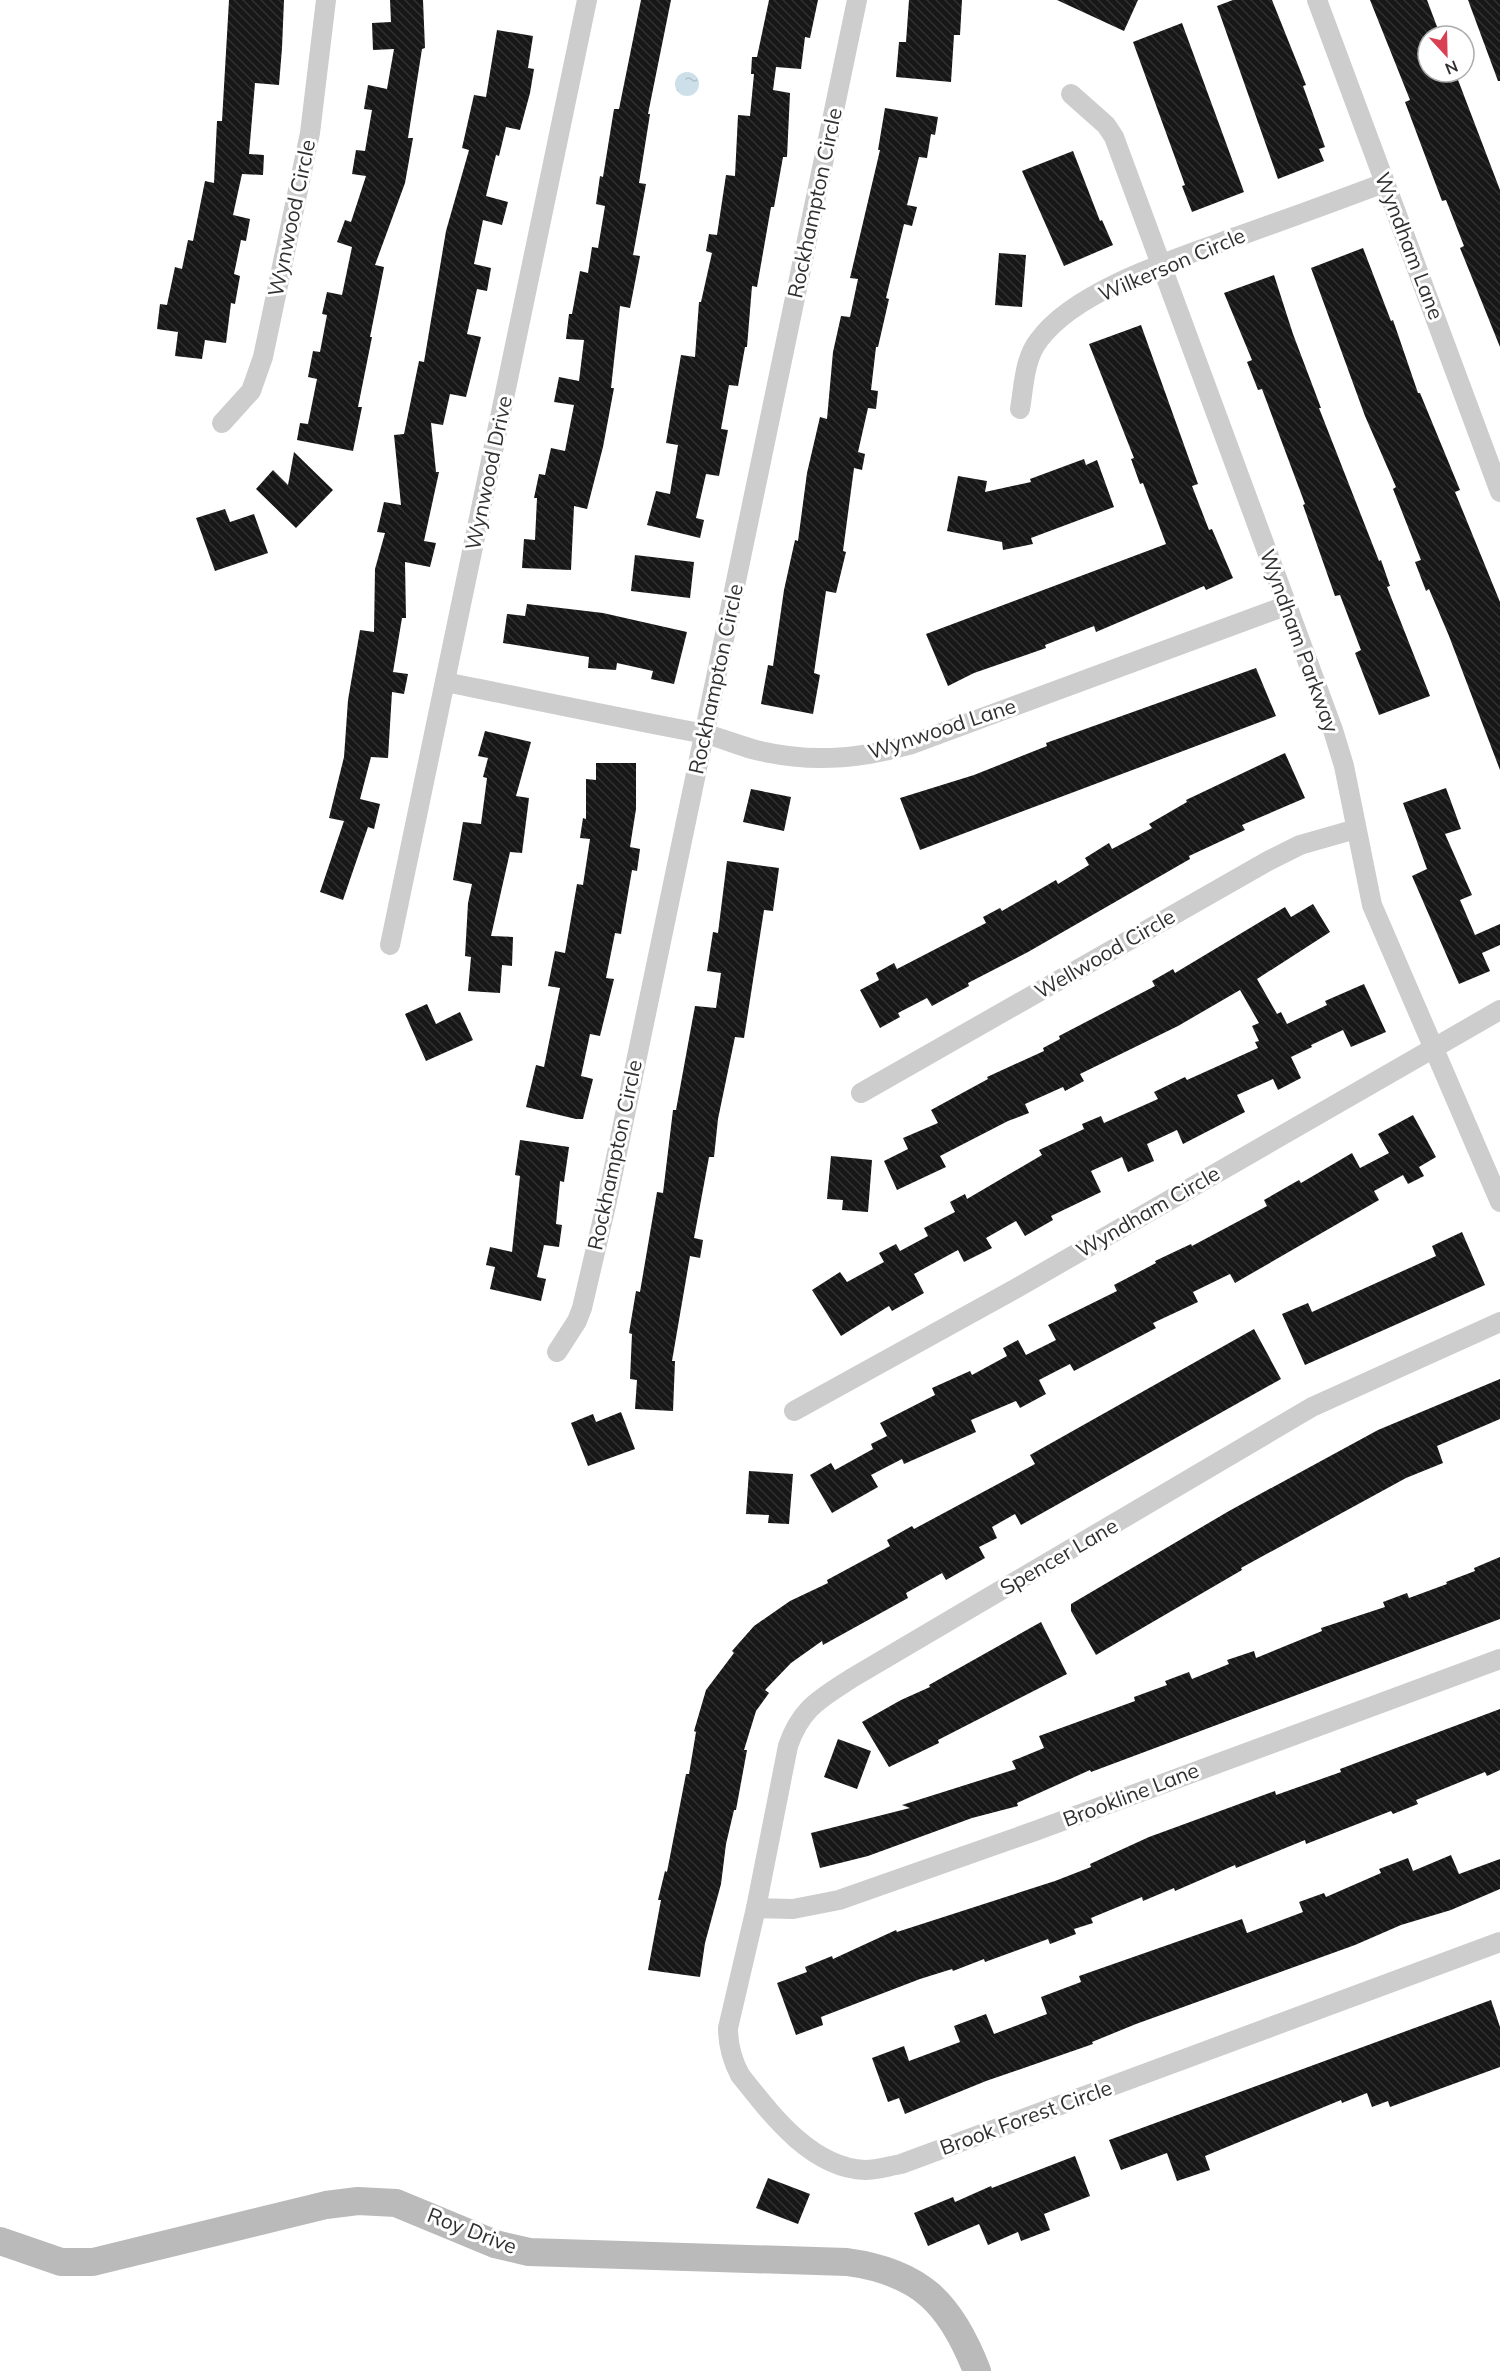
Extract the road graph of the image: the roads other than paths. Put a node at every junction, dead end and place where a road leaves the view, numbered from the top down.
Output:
1 (326, 0) edge
2 (586, 0) edge
3 (857, 0) edge
4 (1317, 0) edge
5 (1071, 94) dead end
6 (1384, 183) junction
7 (1161, 265) junction
8 (1020, 409) dead end
9 (222, 423) dead end
10 (1500, 492) edge
11 (1285, 606) junction
12 (445, 682) junction
13 (705, 734) junction
14 (1356, 830) junction
15 (390, 945) dead end
16 (1500, 1010) edge
17 (1434, 1049) junction
18 (861, 1093) dead end
19 (1500, 1202) edge
20 (1500, 1322) edge
21 (557, 1352) dead end
22 (794, 1411) dead end
23 (1500, 1659) edge
24 (756, 1908) junction
25 (1500, 1942) edge
26 (0, 2241) edge
27 (977, 2371) edge

1 - 9 street, Wynwood Circle
2 - 12 street, Wynwood Drive
3 - 13 street, Rockhampton Circle
4 - 6 street, Wyndham Lane
5 - 7 street, Wyndham Parkway
6 - 7 street, Wilkerson Circle
6 - 10 street, Wyndham Lane
7 - 8 street, Wilkerson Circle
7 - 11 street, Wyndham Parkway
11 - 13 street, Wynwood Lane
11 - 14 street, Wyndham Parkway
12 - 13 street, Wynwood Lane
12 - 15 street, Wynwood Drive
13 - 21 street, Rockhampton Circle
14 - 17 street, Wyndham Parkway
14 - 18 street, Wellwood Circle
16 - 17 street, Wyndham Circle
17 - 19 street, Wyndham Parkway
17 - 22 street, Wyndham Circle
20 - 24 street, Spencer Lane
23 - 24 street, Brookline Lane
24 - 25 street, Brook Forest Circle
26 - 27 street, Roy Drive

